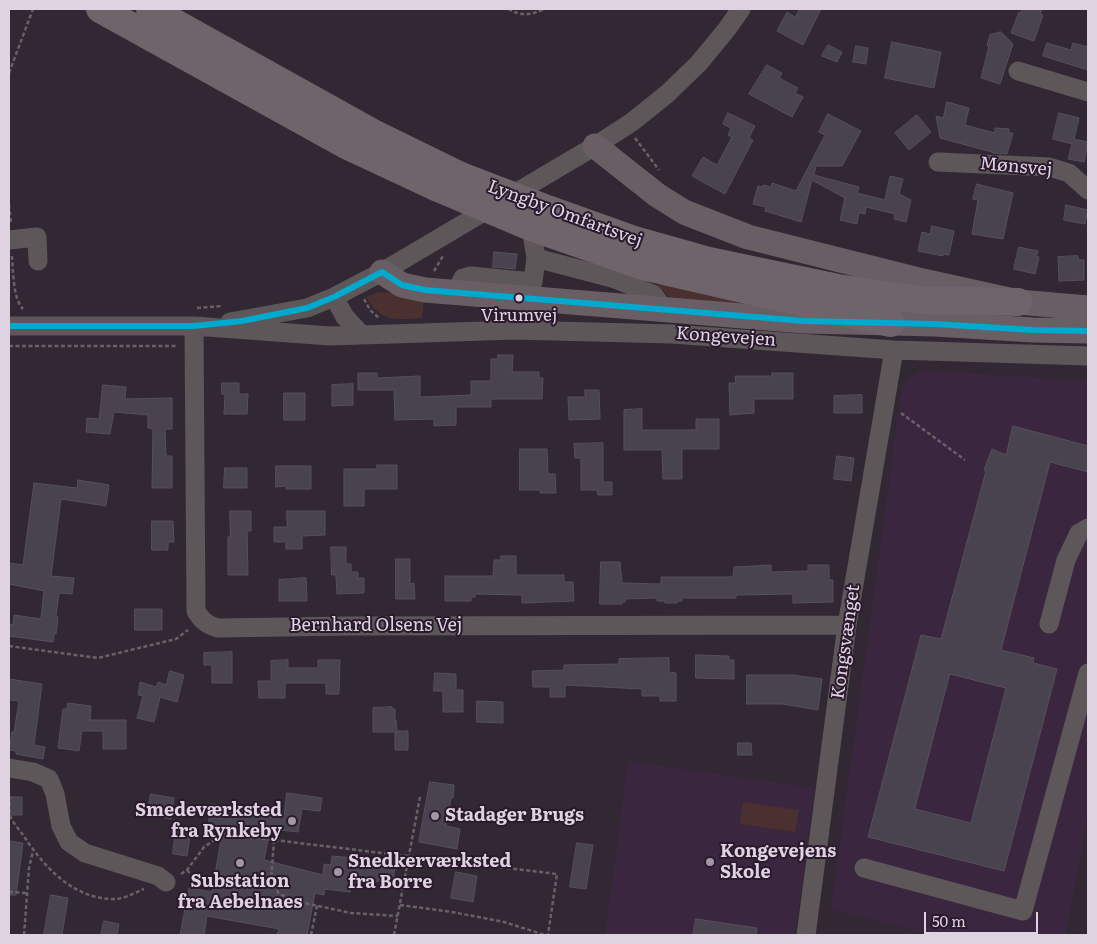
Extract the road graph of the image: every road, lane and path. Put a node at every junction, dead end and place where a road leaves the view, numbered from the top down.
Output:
1 (33, 9) edge
2 (100, 9) edge
3 (150, 9) edge
4 (508, 9) edge
5 (534, 9) edge
6 (544, 9) edge
7 (741, 9) edge
8 (535, 13) junction
9 (1018, 71) dead end
10 (9, 74) edge
11 (1088, 92) edge
12 (626, 126) junction
13 (595, 146) junction
14 (938, 162) dead end
15 (664, 176) dead end
16 (1088, 190) edge
17 (9, 205) edge
18 (541, 219) junction
19 (10, 239) edge
20 (536, 258) junction
21 (38, 261) dead end
22 (382, 272) junction
23 (357, 284) junction
24 (456, 292) junction
25 (334, 297) junction
26 (1018, 302) junction
27 (227, 306) dead end
28 (307, 308) junction
29 (663, 308) junction
30 (1088, 308) edge
31 (26, 311) dead end
32 (191, 317) junction
33 (385, 320) dead end
34 (891, 323) junction
35 (9, 326) edge
36 (1088, 331) edge
37 (362, 335) junction
38 (330, 336) junction
39 (894, 350) junction
40 (1088, 356) edge
41 (885, 402) junction
42 (965, 460) dead end
43 (1088, 528) edge
44 (202, 620) junction
45 (1049, 624) dead end
46 (848, 626) junction
47 (9, 646) edge
48 (1088, 673) edge
49 (9, 768) edge
50 (9, 796) edge
51 (420, 797) dead end
52 (274, 840) junction
53 (33, 851) junction
54 (409, 855) junction
55 (864, 868) dead end
56 (187, 870) junction
57 (166, 882) junction
58 (250, 888) dead end
59 (9, 892) edge
60 (27, 893) junction
61 (400, 905) junction
62 (317, 906) junction
63 (398, 916) junction
64 (24, 935) edge
65 (311, 935) edge
66 (394, 935) edge
67 (546, 935) edge
68 (806, 935) edge

1 - 10 path
2 - 18 highway, bridge
3 - 18 highway, Lyngby Omfartsvej, bridge
4 - 8 path
5 - 8 path
6 - 8 path
7 - 12 street
9 - 11 street
12 - 13 street
12 - 15 path
13 - 22 street, Kongevejen
13 - 26 main road
14 - 16 street, Mønsvej
17 - 19 path
18 - 20 street
18 - 26 highway, Lyngby Omfartsvej
18 - 34 highway
19 - 21 street
19 - 31 path
20 - 24 street
20 - 29 street
22 - 23 street, Kongevejen
22 - 24 main road
23 - 25 street, Kongevejen
23 - 33 path
24 - 29 main road
25 - 28 street, Kongevejen
25 - 37 street
26 - 30 main road
27 - 32 path
28 - 32 street, Kongevejen
28 - 38 street
29 - 34 main road
32 - 35 street, Kongevejen
32 - 38 street, Kongevejen
32 - 44 street
34 - 36 main road
37 - 38 street, Kongevejen
37 - 39 street, Kongevejen
39 - 40 street, Kongevejen
39 - 41 street, Kongsvænget
41 - 42 path
41 - 46 street, Kongsvænget
43 - 45 street
44 - 46 street, Bernhard Olsens Vej
44 - 47 path
46 - 68 street, Kongsvænget
48 - 55 street
49 - 57 street
50 - 53 path
51 - 54 path
52 - 54 path
52 - 56 path
52 - 62 path
53 - 57 path
53 - 60 path
54 - 61 path
54 - 67 path
56 - 57 path
56 - 58 path
59 - 60 path
60 - 64 path
61 - 63 path
61 - 67 path
62 - 63 path
62 - 65 path
63 - 66 path

